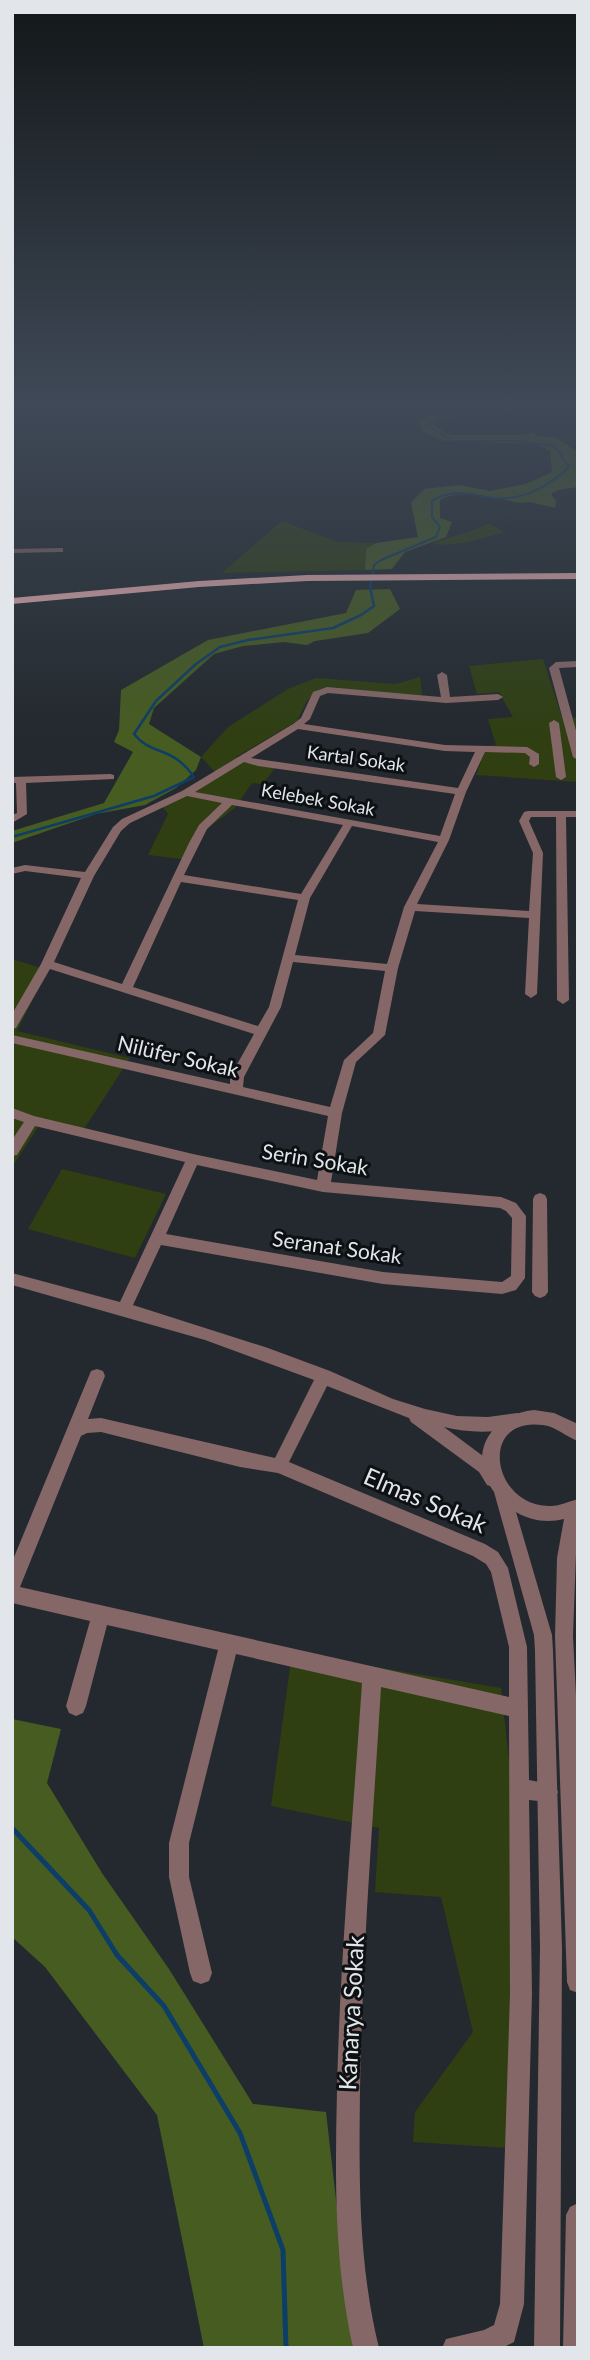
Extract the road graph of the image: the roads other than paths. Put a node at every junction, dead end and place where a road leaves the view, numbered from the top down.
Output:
1 (60, 550) dead end
2 (12, 551) edge
3 (578, 573) edge
4 (12, 599) edge
5 (578, 664) edge
6 (442, 675) dead end
7 (498, 697) dead end
8 (446, 700) junction
9 (573, 716) edge
10 (554, 723) dead end
11 (296, 726) junction
12 (481, 749) junction
13 (578, 757) edge
14 (245, 759) junction
15 (534, 764) dead end
16 (110, 777) dead end
17 (561, 777) dead end
18 (17, 780) edge
19 (461, 792) junction
20 (187, 793) junction
21 (229, 803) junction
22 (561, 814) junction
23 (578, 814) edge
24 (12, 820) edge
25 (349, 823) junction
26 (444, 840) junction
27 (12, 871) edge
28 (88, 876) junction
29 (179, 878) junction
30 (304, 898) junction
31 (410, 907) junction
32 (536, 915) junction
33 (562, 951) junction
34 (578, 953) edge
35 (288, 958) junction
36 (47, 964) junction
37 (392, 968) junction
38 (125, 989) junction
39 (531, 994) dead end
40 (562, 1000) dead end
41 (12, 1025) edge
42 (262, 1032) junction
43 (12, 1039) edge
44 (236, 1091) junction
45 (12, 1113) edge
46 (335, 1113) junction
47 (32, 1120) junction
48 (12, 1151) edge
49 (193, 1159) junction
50 (323, 1187) junction
51 (540, 1199) dead end
52 (158, 1239) junction
53 (14, 1282) edge
54 (510, 1286) joint
55 (540, 1292) dead end
56 (124, 1309) junction
57 (97, 1376) dead end
58 (324, 1376) junction
59 (413, 1414) junction
60 (517, 1420) junction
61 (73, 1432) junction
62 (578, 1434) edge
63 (279, 1466) junction
64 (498, 1486) junction
65 (576, 1508) edge
66 (12, 1584) edge
67 (12, 1594) edge
68 (100, 1615) junction
69 (229, 1645) junction
70 (372, 1676) junction
71 (76, 1706) dead end
72 (519, 1709) junction
73 (520, 1788) junction
74 (548, 1792) junction
75 (201, 1973) dead end
76 (578, 1982) edge
77 (578, 2215) edge
78 (548, 2312) junction
79 (577, 2322) edge
80 (366, 2348) edge
81 (455, 2348) edge
82 (547, 2348) edge
83 (576, 2348) edge

1 - 2 street
3 - 4 highway
5 - 9 street
6 - 8 street
7 - 8 street
8 - 11 street
9 - 13 street
10 - 17 street
11 - 12 street
11 - 14 street
12 - 15 street
12 - 19 street
14 - 19 street, Kartal Sokak
14 - 20 street
16 - 18 street
18 - 24 street
19 - 26 street
20 - 21 street, Kelebek Sokak
20 - 28 street
21 - 25 street, Kelebek Sokak
21 - 29 street
22 - 23 street
22 - 32 street
22 - 33 street
25 - 26 street, Kelebek Sokak
25 - 30 street
26 - 31 street
27 - 28 street
28 - 36 street
29 - 30 street
29 - 38 street
30 - 35 street
31 - 32 street
31 - 37 street
32 - 39 street
33 - 34 street
33 - 40 street
35 - 37 street
35 - 42 street
36 - 38 street
36 - 41 street
37 - 46 street
38 - 42 street
42 - 44 street
43 - 44 street, Nilüfer Sokak
44 - 46 street, Nilüfer Sokak
45 - 47 street, Serin Sokak
46 - 50 street
47 - 48 street
47 - 49 street, Serin Sokak
49 - 50 street, Serin Sokak
49 - 52 street
50 - 54 street, Serin Sokak
51 - 55 street
52 - 54 street, Seranat Sokak
52 - 56 street
53 - 56 street
56 - 58 street
57 - 61 street
58 - 59 street
58 - 63 street
59 - 60 street
59 - 64 street
60 - 62 street
60 - 64 street
61 - 63 street, Elmas Sokak
61 - 66 street
63 - 72 street, Elmas Sokak
64 - 65 street
64 - 74 street
65 - 76 street
67 - 68 street
68 - 69 street
68 - 71 street
69 - 70 street
69 - 75 street
70 - 72 street
70 - 80 street, Kanarya Sokak
72 - 73 street, Elmas Sokak
73 - 74 street
73 - 81 street, Elmas Sokak
74 - 78 street
77 - 79 street
78 - 79 street
78 - 82 street
79 - 83 street

